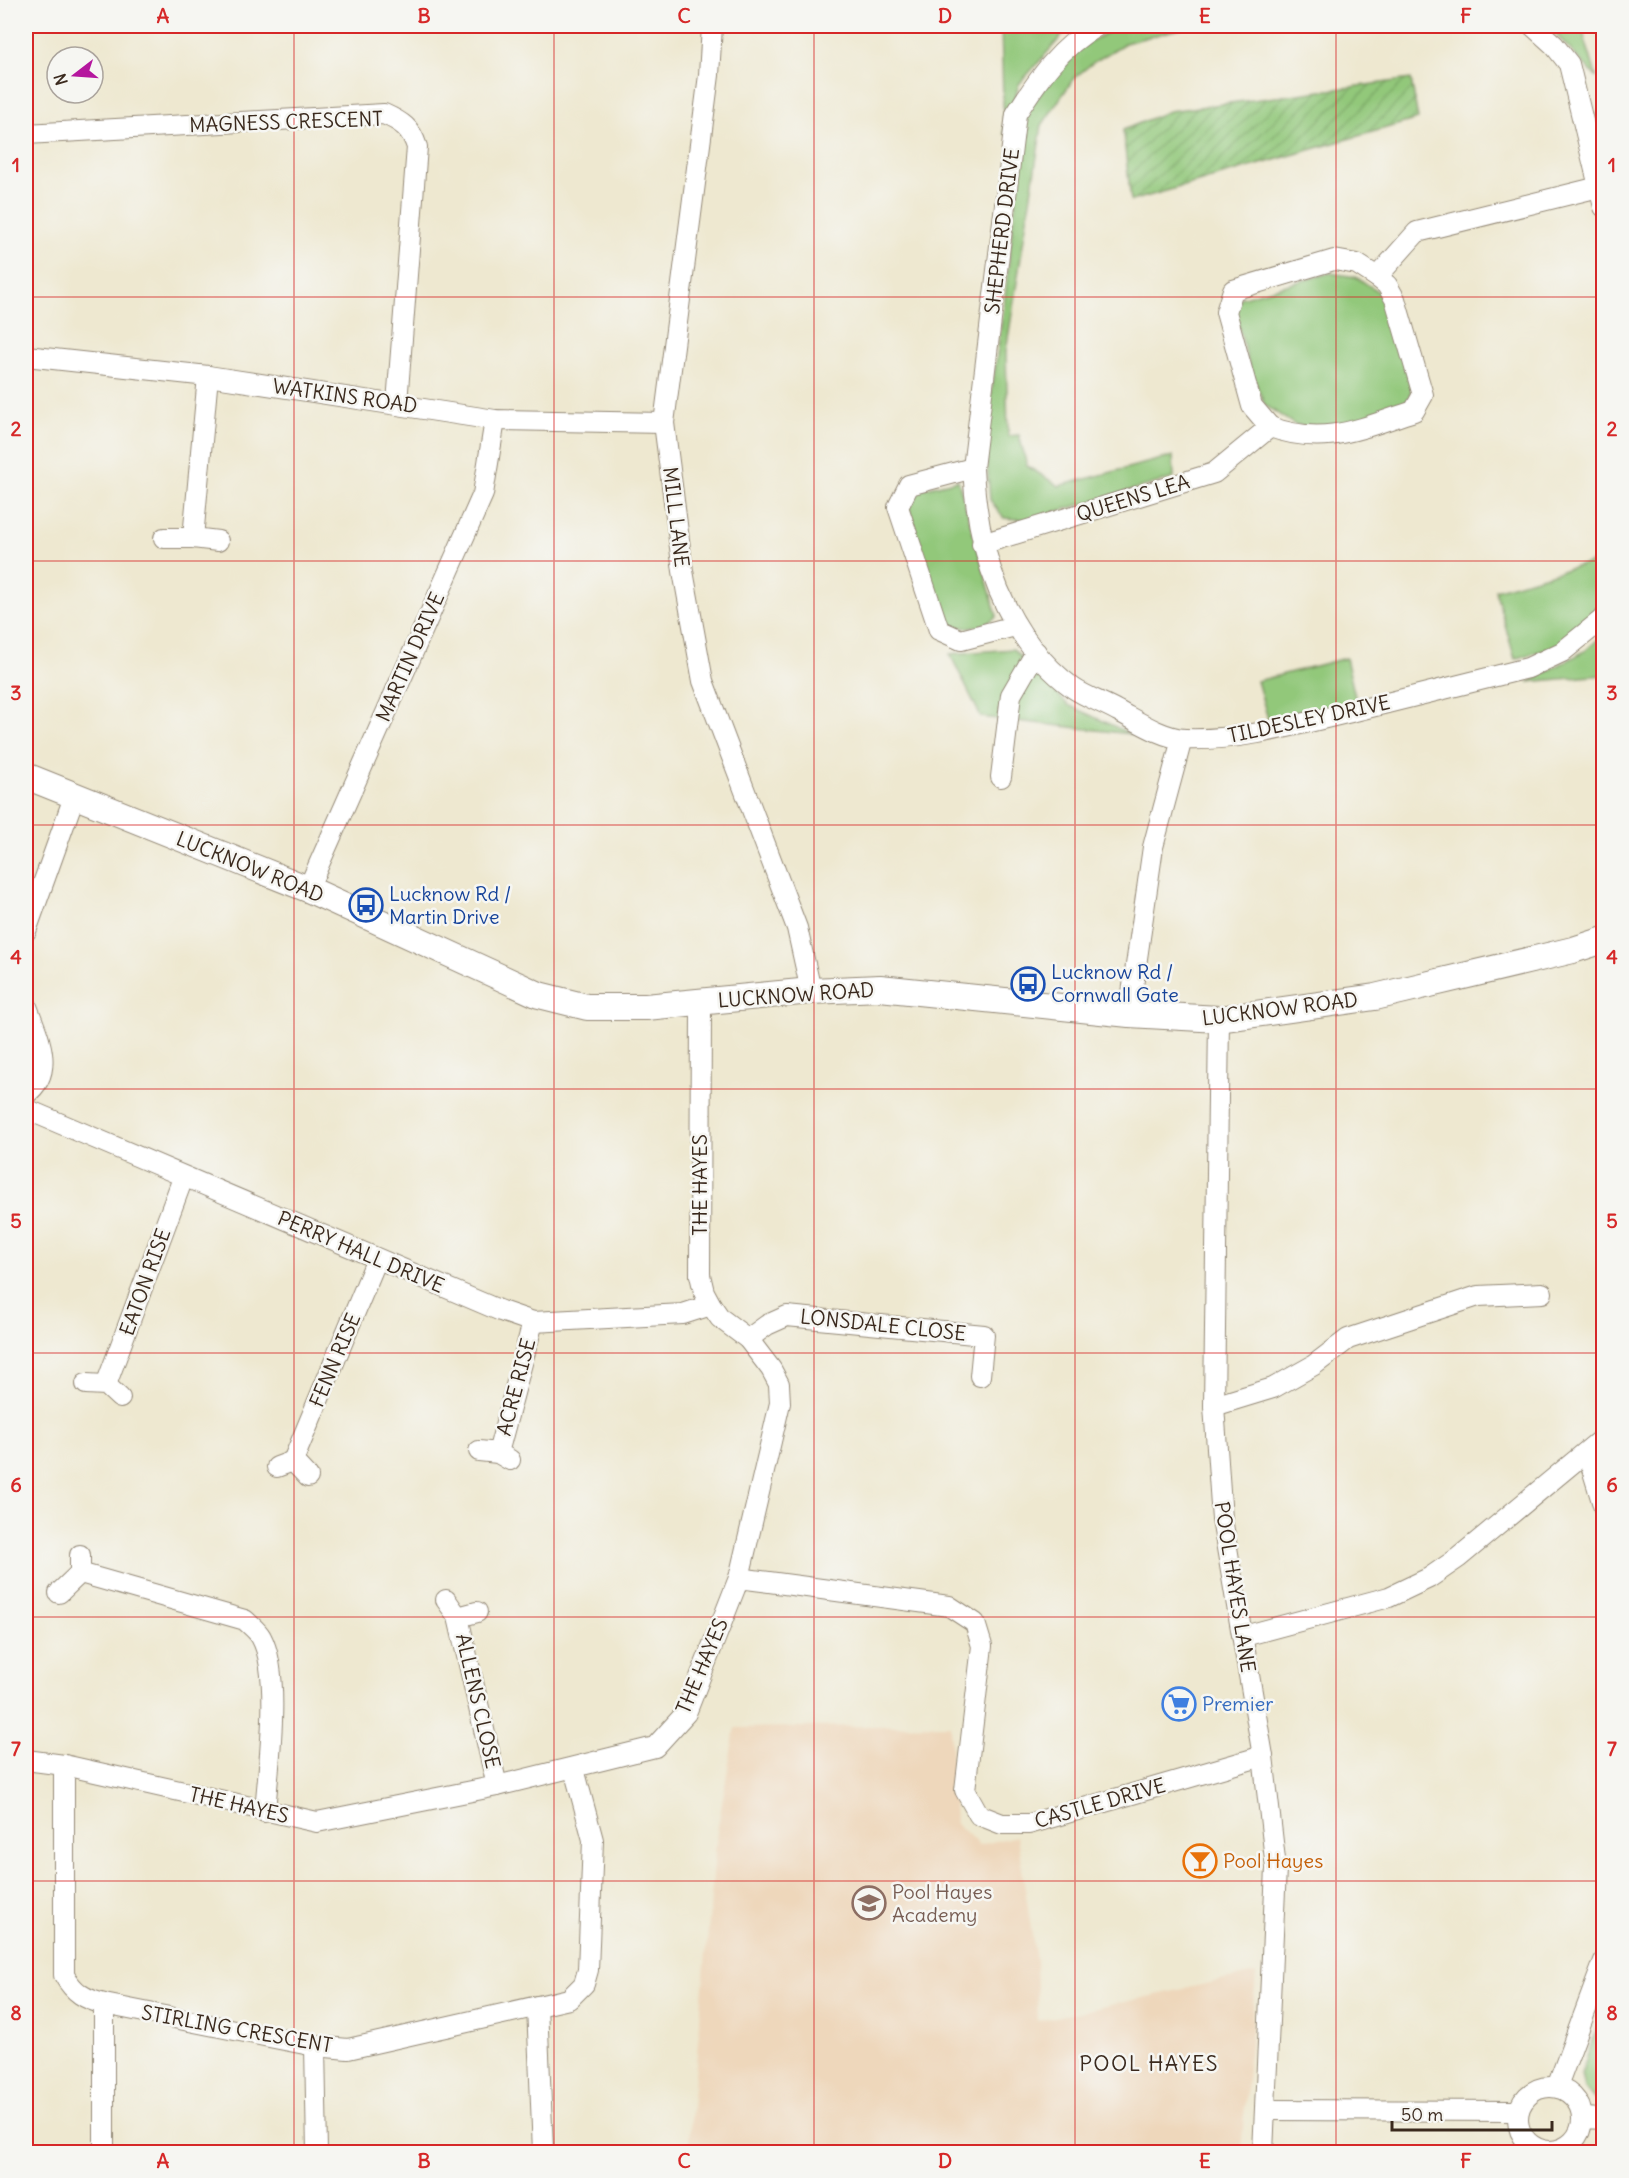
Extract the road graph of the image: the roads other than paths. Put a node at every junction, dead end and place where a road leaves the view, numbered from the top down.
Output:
1 (712, 26) edge
2 (1097, 26) edge
3 (1533, 26) edge
4 (26, 135) edge
5 (1599, 187) junction
6 (1604, 207) edge
7 (1377, 277) junction
8 (26, 356) edge
9 (208, 376) junction
10 (397, 403) junction
11 (495, 420) junction
12 (664, 423) junction
13 (1270, 427) junction
14 (974, 468) junction
15 (164, 538) dead end
16 (193, 538) junction
17 (218, 541) dead end
18 (982, 544) junction
19 (1604, 618) edge
20 (1015, 626) junction
21 (1036, 652) junction
22 (1182, 739) junction
23 (26, 776) edge
24 (1001, 777) dead end
25 (74, 797) junction
26 (308, 889) junction
27 (26, 931) edge
28 (1604, 940) edge
29 (811, 991) junction
30 (701, 1003) junction
31 (26, 1004) edge
32 (1128, 1014) junction
33 (1219, 1019) junction
34 (26, 1094) edge
35 (26, 1109) edge
36 (183, 1178) junction
37 (377, 1259) junction
38 (1542, 1293) dead end
39 (711, 1305) junction
40 (533, 1322) junction
41 (748, 1339) junction
42 (980, 1376) dead end
43 (86, 1384) dead end
44 (1214, 1406) junction
45 (1604, 1437) edge
46 (1587, 1452) junction
47 (496, 1455) dead end
48 (308, 1477) dead end
49 (1604, 1508) edge
50 (739, 1578) junction
51 (59, 1593) dead end
52 (446, 1600) dead end
53 (1244, 1636) junction
54 (1263, 1756) junction
55 (26, 1761) edge
56 (64, 1765) junction
57 (574, 1769) junction
58 (497, 1786) junction
59 (265, 1812) junction
60 (1604, 1961) edge
61 (104, 2004) junction
62 (537, 2006) junction
63 (315, 2046) junction
64 (1557, 2087) junction
65 (1267, 2110) junction
66 (1518, 2111) junction
67 (1582, 2118) junction
68 (1604, 2119) edge
69 (104, 2152) edge
70 (317, 2152) edge
71 (543, 2152) edge
72 (1263, 2152) edge
73 (1552, 2152) edge

1 - 12 street, MILL LANE
2 - 14 street, SHEPHERD DRIVE
3 - 5 street
4 - 10 street, MAGNESS CRESCENT
5 - 6 street
5 - 7 street
7 - 13 street
7 - 13 street
8 - 9 street, WATKINS ROAD
9 - 10 street, WATKINS ROAD
9 - 16 street
10 - 11 street, WATKINS ROAD
11 - 12 street, WATKINS ROAD
11 - 26 street, MARTIN DRIVE
12 - 29 street, MILL LANE
13 - 18 street, QUEENS LEA
14 - 18 street, SHEPHERD DRIVE
14 - 20 street
15 - 16 street
16 - 17 street
18 - 20 street, TILDESLEY DRIVE
19 - 22 street, TILDESLEY DRIVE
20 - 21 street, TILDESLEY DRIVE
21 - 22 street, TILDESLEY DRIVE
21 - 24 street
22 - 32 street
23 - 25 street, LUCKNOW ROAD
25 - 26 street, LUCKNOW ROAD
25 - 27 street
26 - 30 street, LUCKNOW ROAD
28 - 33 street, LUCKNOW ROAD
29 - 30 street, LUCKNOW ROAD
29 - 32 street, LUCKNOW ROAD
30 - 39 street, THE HAYES
31 - 34 street
32 - 33 street, LUCKNOW ROAD
33 - 44 street, POOL HAYES LANE
35 - 36 street, PERRY HALL DRIVE
36 - 37 street, PERRY HALL DRIVE
36 - 43 street, EATON RISE
37 - 40 street, PERRY HALL DRIVE
37 - 48 street, FENN RISE
38 - 44 street
39 - 40 street, PERRY HALL DRIVE
39 - 41 street, THE HAYES
40 - 47 street, ACRE RISE
41 - 42 street, LONSDALE CLOSE
41 - 50 street, THE HAYES
44 - 53 street, POOL HAYES LANE
45 - 46 street
46 - 49 street
46 - 53 street
50 - 54 street, CASTLE DRIVE
50 - 57 street, THE HAYES
51 - 59 street
52 - 58 street, ALLENS CLOSE
53 - 54 street, POOL HAYES LANE
54 - 65 street, POOL HAYES LANE
55 - 56 street, THE HAYES
56 - 59 street, THE HAYES
56 - 61 street, STIRLING CRESCENT
57 - 58 street, THE HAYES
57 - 62 street, STIRLING CRESCENT
58 - 59 street, THE HAYES
60 - 64 street
61 - 63 street, STIRLING CRESCENT
61 - 69 street
62 - 63 street, STIRLING CRESCENT
62 - 71 street
63 - 70 street
64 - 66 street
64 - 67 street
65 - 66 street
65 - 72 street, POOL HAYES LANE
66 - 73 street
67 - 68 street
67 - 73 street

